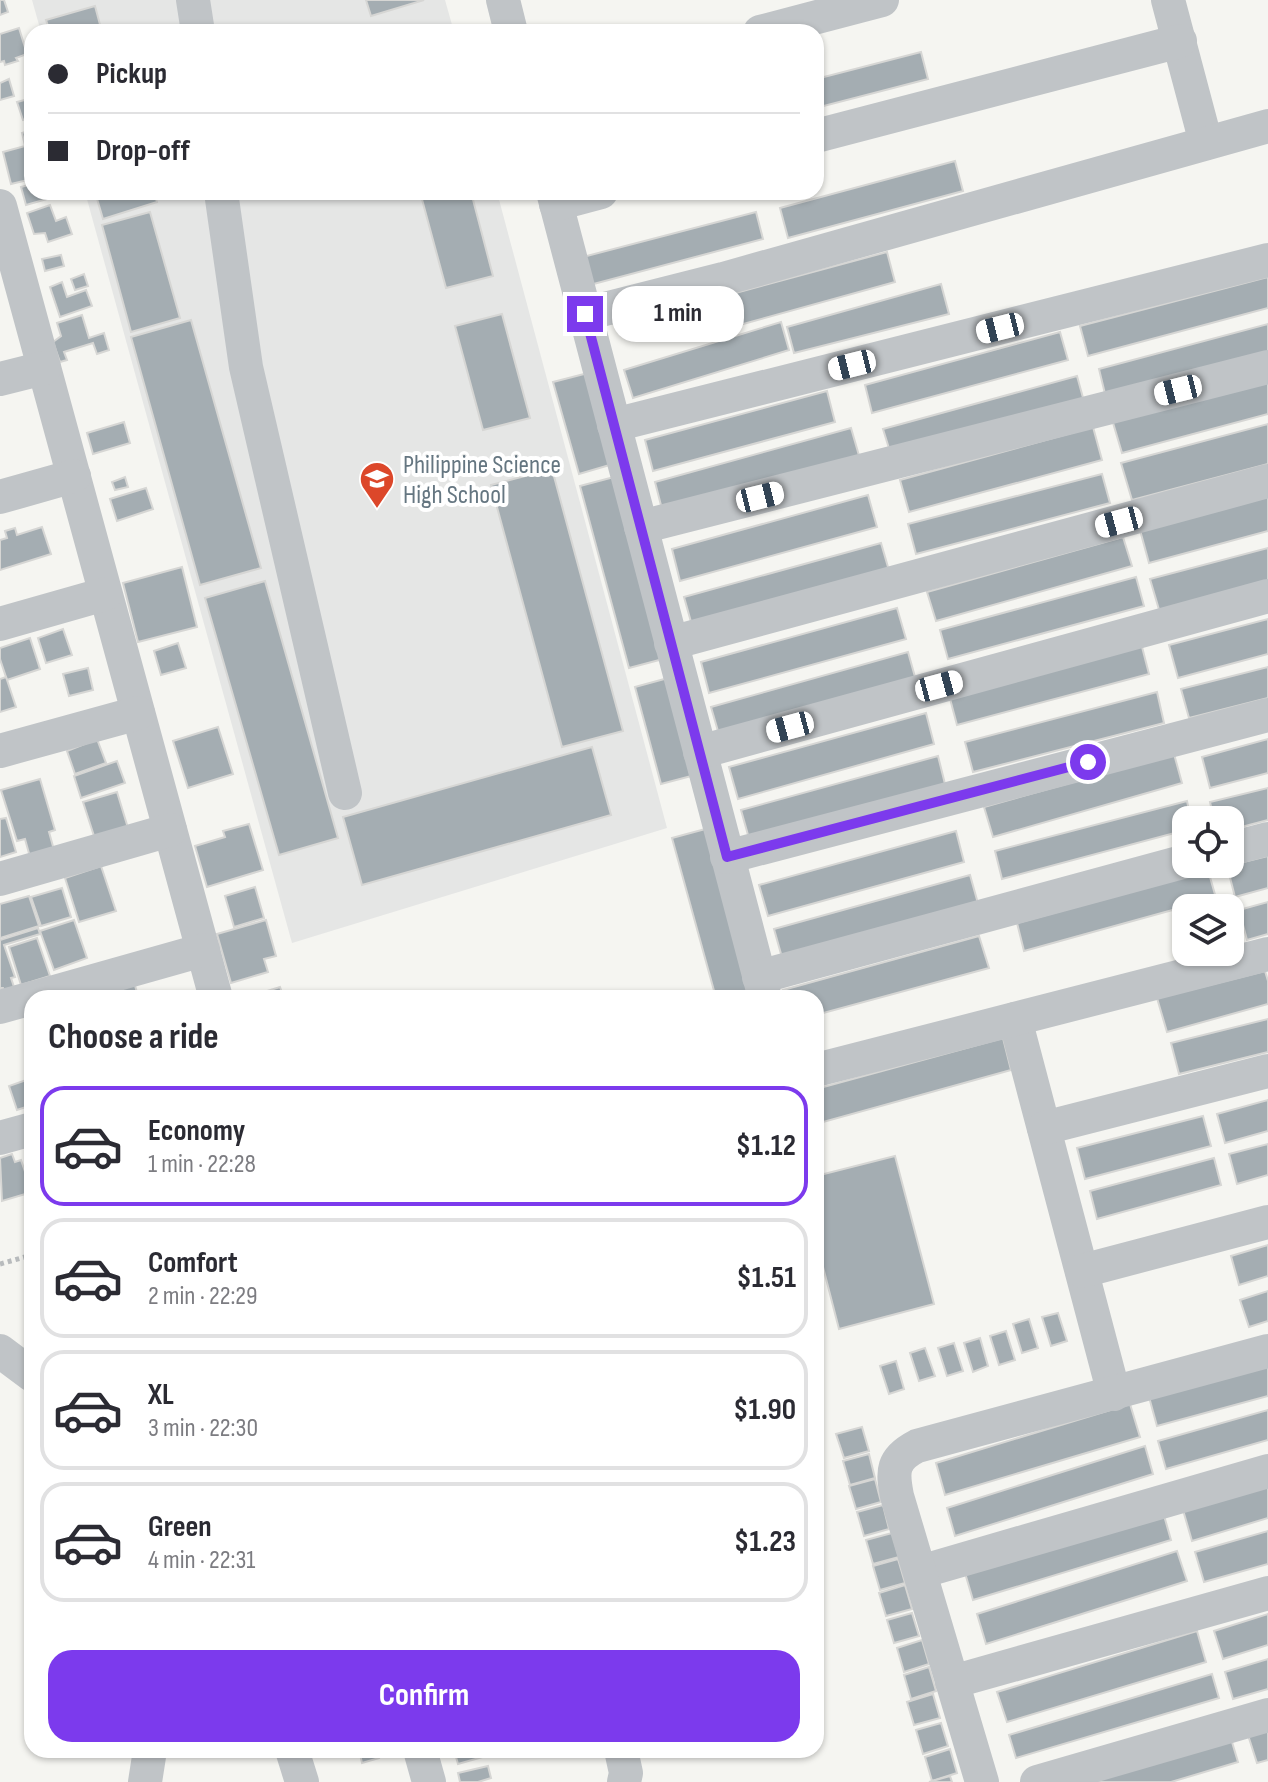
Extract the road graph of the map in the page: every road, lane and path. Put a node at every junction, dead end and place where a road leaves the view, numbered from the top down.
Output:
1 (193, 0) edge
2 (503, 0) edge
3 (882, 0) edge
4 (1168, 0) edge
5 (197, 24) edge
6 (509, 24) edge
7 (790, 24) edge
8 (1180, 41) junction
9 (1268, 126) edge
10 (824, 134) edge
11 (1206, 143) junction
12 (222, 200) edge
13 (555, 200) edge
14 (0, 206) edge
15 (5, 246) edge
16 (1268, 260) edge
17 (585, 314) junction
18 (1268, 367) edge
19 (44, 368) junction
20 (0, 379) edge
21 (614, 425) junction
22 (74, 476) junction
23 (1268, 481) edge
24 (0, 497) edge
25 (641, 527) junction
26 (105, 594) junction
27 (1268, 596) edge
28 (0, 624) edge
29 (671, 643) junction
30 (138, 713) junction
31 (1268, 715) edge
32 (0, 751) edge
33 (700, 752) junction
34 (345, 793) dead end
35 (170, 830) junction
36 (1268, 839) edge
37 (1244, 845) edge
38 (727, 857) junction
39 (1172, 865) edge
40 (0, 879) edge
41 (203, 950) junction
42 (1268, 954) edge
43 (762, 987) edge
44 (61, 990) edge
45 (214, 990) edge
46 (24, 1000) edge
47 (0, 1007) edge
48 (1015, 1019) junction
49 (824, 1068) edge
50 (1268, 1071) edge
51 (1044, 1128) junction
52 (24, 1131) edge
53 (0, 1138) edge
54 (1268, 1222) edge
55 (24, 1257) edge
56 (0, 1264) edge
57 (1082, 1271) junction
58 (0, 1351) edge
59 (1268, 1351) edge
60 (24, 1369) edge
61 (1114, 1394) junction
62 (1268, 1471) edge
63 (920, 1572) junction
64 (1268, 1593) edge
65 (952, 1682) junction
66 (1268, 1715) edge
67 (149, 1758) edge
68 (294, 1758) edge
69 (422, 1758) edge
70 (623, 1758) edge
71 (145, 1782) edge
72 (302, 1782) edge
73 (429, 1782) edge
74 (624, 1782) edge
75 (982, 1782) edge
76 (1037, 1782) edge

1 - 5 street
2 - 6 street
3 - 7 street
4 - 8 street
8 - 10 street
8 - 11 street
9 - 11 street
11 - 17 street
12 - 34 street
13 - 17 street
14 - 15 street
15 - 19 street
16 - 21 street
17 - 21 street
18 - 25 street
19 - 20 street
19 - 22 street
21 - 25 street
22 - 24 street
22 - 26 street
23 - 29 street
25 - 29 street
26 - 28 street
26 - 30 street
27 - 33 street
29 - 33 street
30 - 32 street
30 - 35 street
31 - 38 street
33 - 38 street
35 - 40 street
35 - 41 street
36 - 37 street
38 - 43 street
39 - 43 street
41 - 44 street
41 - 45 street
42 - 48 street
46 - 47 street
48 - 49 street
48 - 51 street
50 - 51 street
51 - 57 street
52 - 53 street
54 - 57 street
55 - 56 path
57 - 61 street
58 - 60 street
59 - 61 street
61 - 63 street
62 - 63 street
63 - 65 street
64 - 65 street
65 - 75 street
66 - 76 street
67 - 71 street
68 - 72 street
69 - 73 street
70 - 74 street

